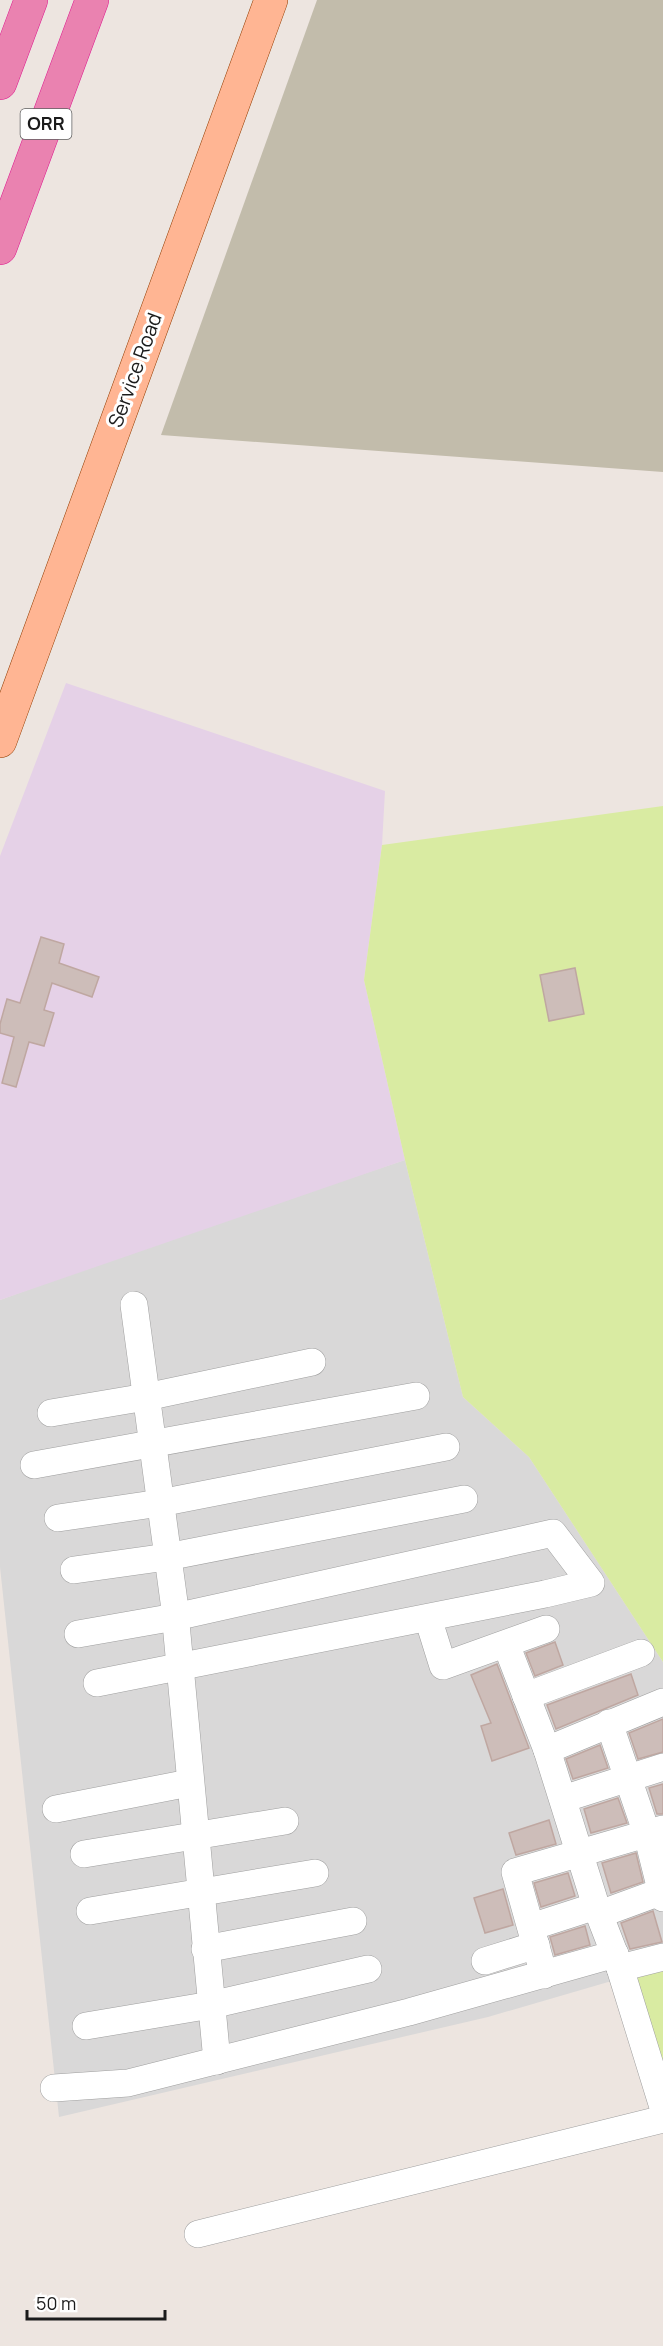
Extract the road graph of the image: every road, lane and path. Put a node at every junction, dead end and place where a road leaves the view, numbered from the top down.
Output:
1 (31, 0) edge
2 (92, 0) edge
3 (271, 0) edge
4 (0, 83) edge
5 (0, 248) edge
6 (0, 741) edge
7 (134, 1305) dead end
8 (312, 1362) dead end
9 (416, 1396) dead end
10 (146, 1397) junction
11 (51, 1413) dead end
12 (152, 1443) junction
13 (446, 1447) dead end
14 (34, 1465) dead end
15 (464, 1499) dead end
16 (160, 1503) junction
17 (58, 1518) dead end
18 (167, 1557) junction
19 (74, 1570) dead end
20 (175, 1617) junction
21 (428, 1618) junction
22 (546, 1629) dead end
23 (78, 1634) dead end
24 (506, 1644) junction
25 (641, 1653) dead end
26 (179, 1668) junction
27 (98, 1683) dead end
28 (526, 1696) junction
29 (663, 1702) edge
30 (609, 1724) junction
31 (547, 1750) junction
32 (663, 1767) edge
33 (628, 1779) junction
34 (189, 1783) junction
35 (563, 1799) junction
36 (56, 1809) dead end
37 (285, 1821) dead end
38 (655, 1832) edge
39 (195, 1836) junction
40 (84, 1854) dead end
41 (580, 1854) junction
42 (315, 1873) dead end
43 (201, 1893) junction
44 (662, 1894) edge
45 (598, 1910) junction
46 (90, 1911) dead end
47 (353, 1921) dead end
48 (533, 1936) junction
49 (205, 1949) junction
50 (663, 1956) edge
51 (485, 1961) dead end
52 (617, 1961) junction
53 (368, 1969) dead end
54 (544, 1975) junction
55 (211, 2006) junction
56 (86, 2026) dead end
57 (217, 2061) junction
58 (54, 2088) dead end
59 (663, 2107) edge
60 (663, 2119) edge
61 (198, 2234) dead end

1 - 4 highway
2 - 5 highway, ORR
3 - 6 main road, Service Road
7 - 10 street
8 - 10 street
9 - 12 street
10 - 11 street
10 - 12 street
12 - 14 street
12 - 16 street
13 - 16 street
15 - 18 street
16 - 17 street
16 - 18 street
18 - 19 street
18 - 20 street
20 - 21 street
20 - 23 street
20 - 26 street
21 - 24 street
21 - 26 street
22 - 24 street
24 - 28 street
25 - 28 street
26 - 27 street
26 - 34 street
28 - 31 street
29 - 30 street
30 - 31 street
30 - 33 street
31 - 35 street
32 - 33 street
33 - 35 street
33 - 38 street
34 - 36 street
34 - 39 street
35 - 41 street
37 - 39 street
38 - 41 street
38 - 44 street
39 - 40 street
39 - 43 street
41 - 45 street
41 - 48 street
42 - 43 street
43 - 46 street
43 - 49 street
44 - 45 street
45 - 48 street
45 - 52 street
47 - 49 street
48 - 51 street
48 - 54 street
49 - 55 street
50 - 52 street
52 - 54 street
52 - 59 street
53 - 55 street
54 - 57 street
55 - 56 street
55 - 57 street
57 - 58 street
60 - 61 street

